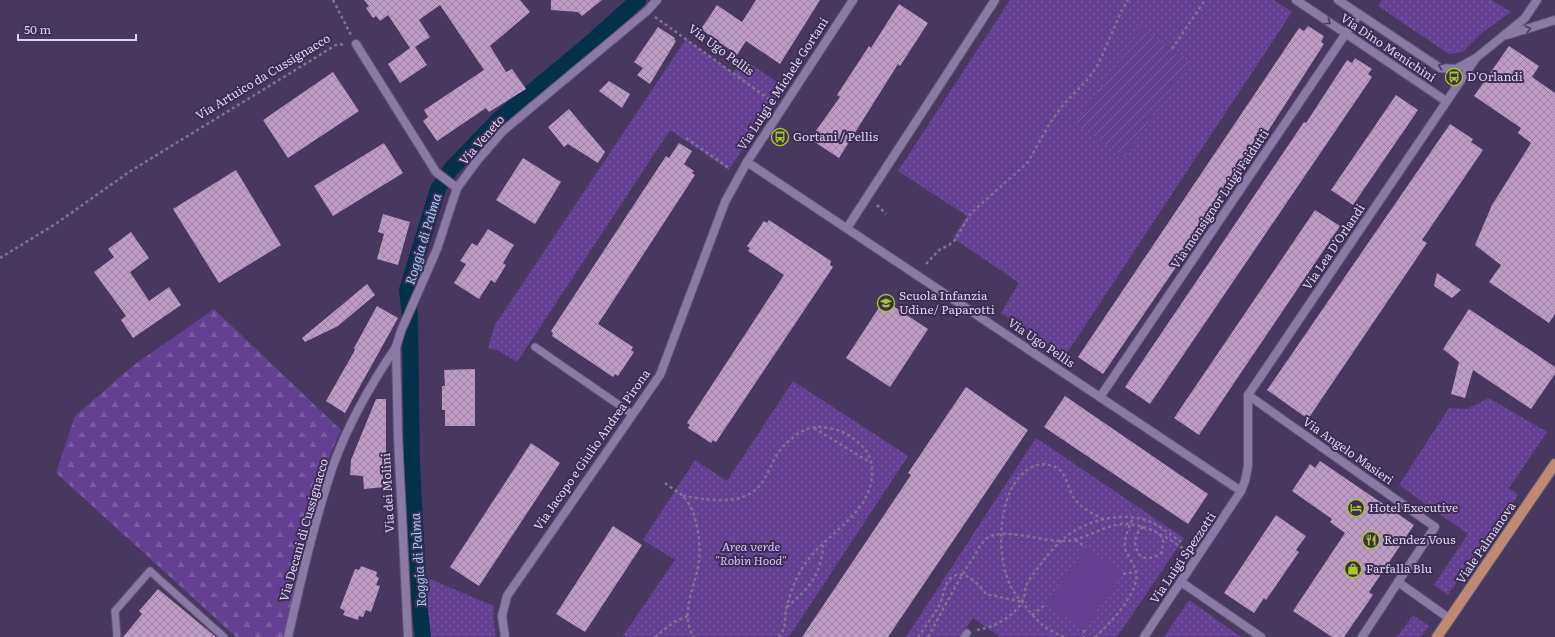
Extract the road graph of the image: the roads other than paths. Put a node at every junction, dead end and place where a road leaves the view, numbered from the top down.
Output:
1 (657, 0) edge
2 (853, 0) edge
3 (995, 0) edge
4 (1296, 0) edge
5 (1338, 0) edge
6 (1537, 0) edge
7 (1359, 14) junction
8 (1555, 20) edge
9 (1346, 34) junction
10 (1500, 37) junction
11 (354, 41) road end
12 (1476, 58) junction
13 (1446, 101) junction
14 (747, 162) junction
15 (458, 188) junction
16 (847, 228) junction
17 (396, 347) junction
18 (535, 347) dead end
19 (1248, 395) junction
20 (1100, 397) junction
21 (632, 414) junction
22 (1555, 464) edge
23 (1241, 491) junction
24 (1181, 582) junction
25 (1398, 582) junction
26 (1450, 619) junction
27 (117, 637) edge
28 (224, 637) edge
29 (288, 637) edge
30 (408, 637) edge
31 (505, 637) edge
32 (1144, 637) edge
33 (1261, 637) edge
34 (1362, 637) edge
35 (1437, 637) edge

1 - 15 street, Via Veneto
2 - 14 street, Via Luigi e Michele Gortani
3 - 16 street
4 -> 9 street, Via Dino Menichini
5 - 7 street, Via Dino Menichini
6 - 10 street, Via Lea D'Orlandi
7 - 9 street, Via monsignor Luigi Faidutti
12 -> 7 street, Via Dino Menichini
10 -> 8 street, Via Lea D'Orlandi
9 - 13 street, Via Dino Menichini
9 - 20 street, Via monsignor Luigi Faidutti
10 - 12 street, Via Lea D'Orlandi
11 - 15 street
12 - 13 street, Via Lea D'Orlandi
13 - 19 street, Via Lea D'Orlandi
14 - 16 street, Via Ugo Pellis
14 - 21 street, Via Jacopo e Giulio Andrea Pirona
15 - 17 street, Via Veneto
16 - 20 street, Via Ugo Pellis
17 - 29 street, Via Decani di Cussignacco
17 - 30 street, Via dei Molini
18 - 21 lane
19 - 23 street
19 - 25 street, Via Angelo Masieri
20 - 23 street, Via Ugo Pellis
21 - 31 street, Via Jacopo e Giulio Andrea Pirona
22 - 26 main road, Viale Palmanova
23 - 24 street, Via Luigi Spezzotti
24 - 32 street, Via Luigi Spezzotti
24 - 33 street
25 - 26 street
25 - 34 street
26 - 35 main road, Viale Palmanova
27 - 28 lane

